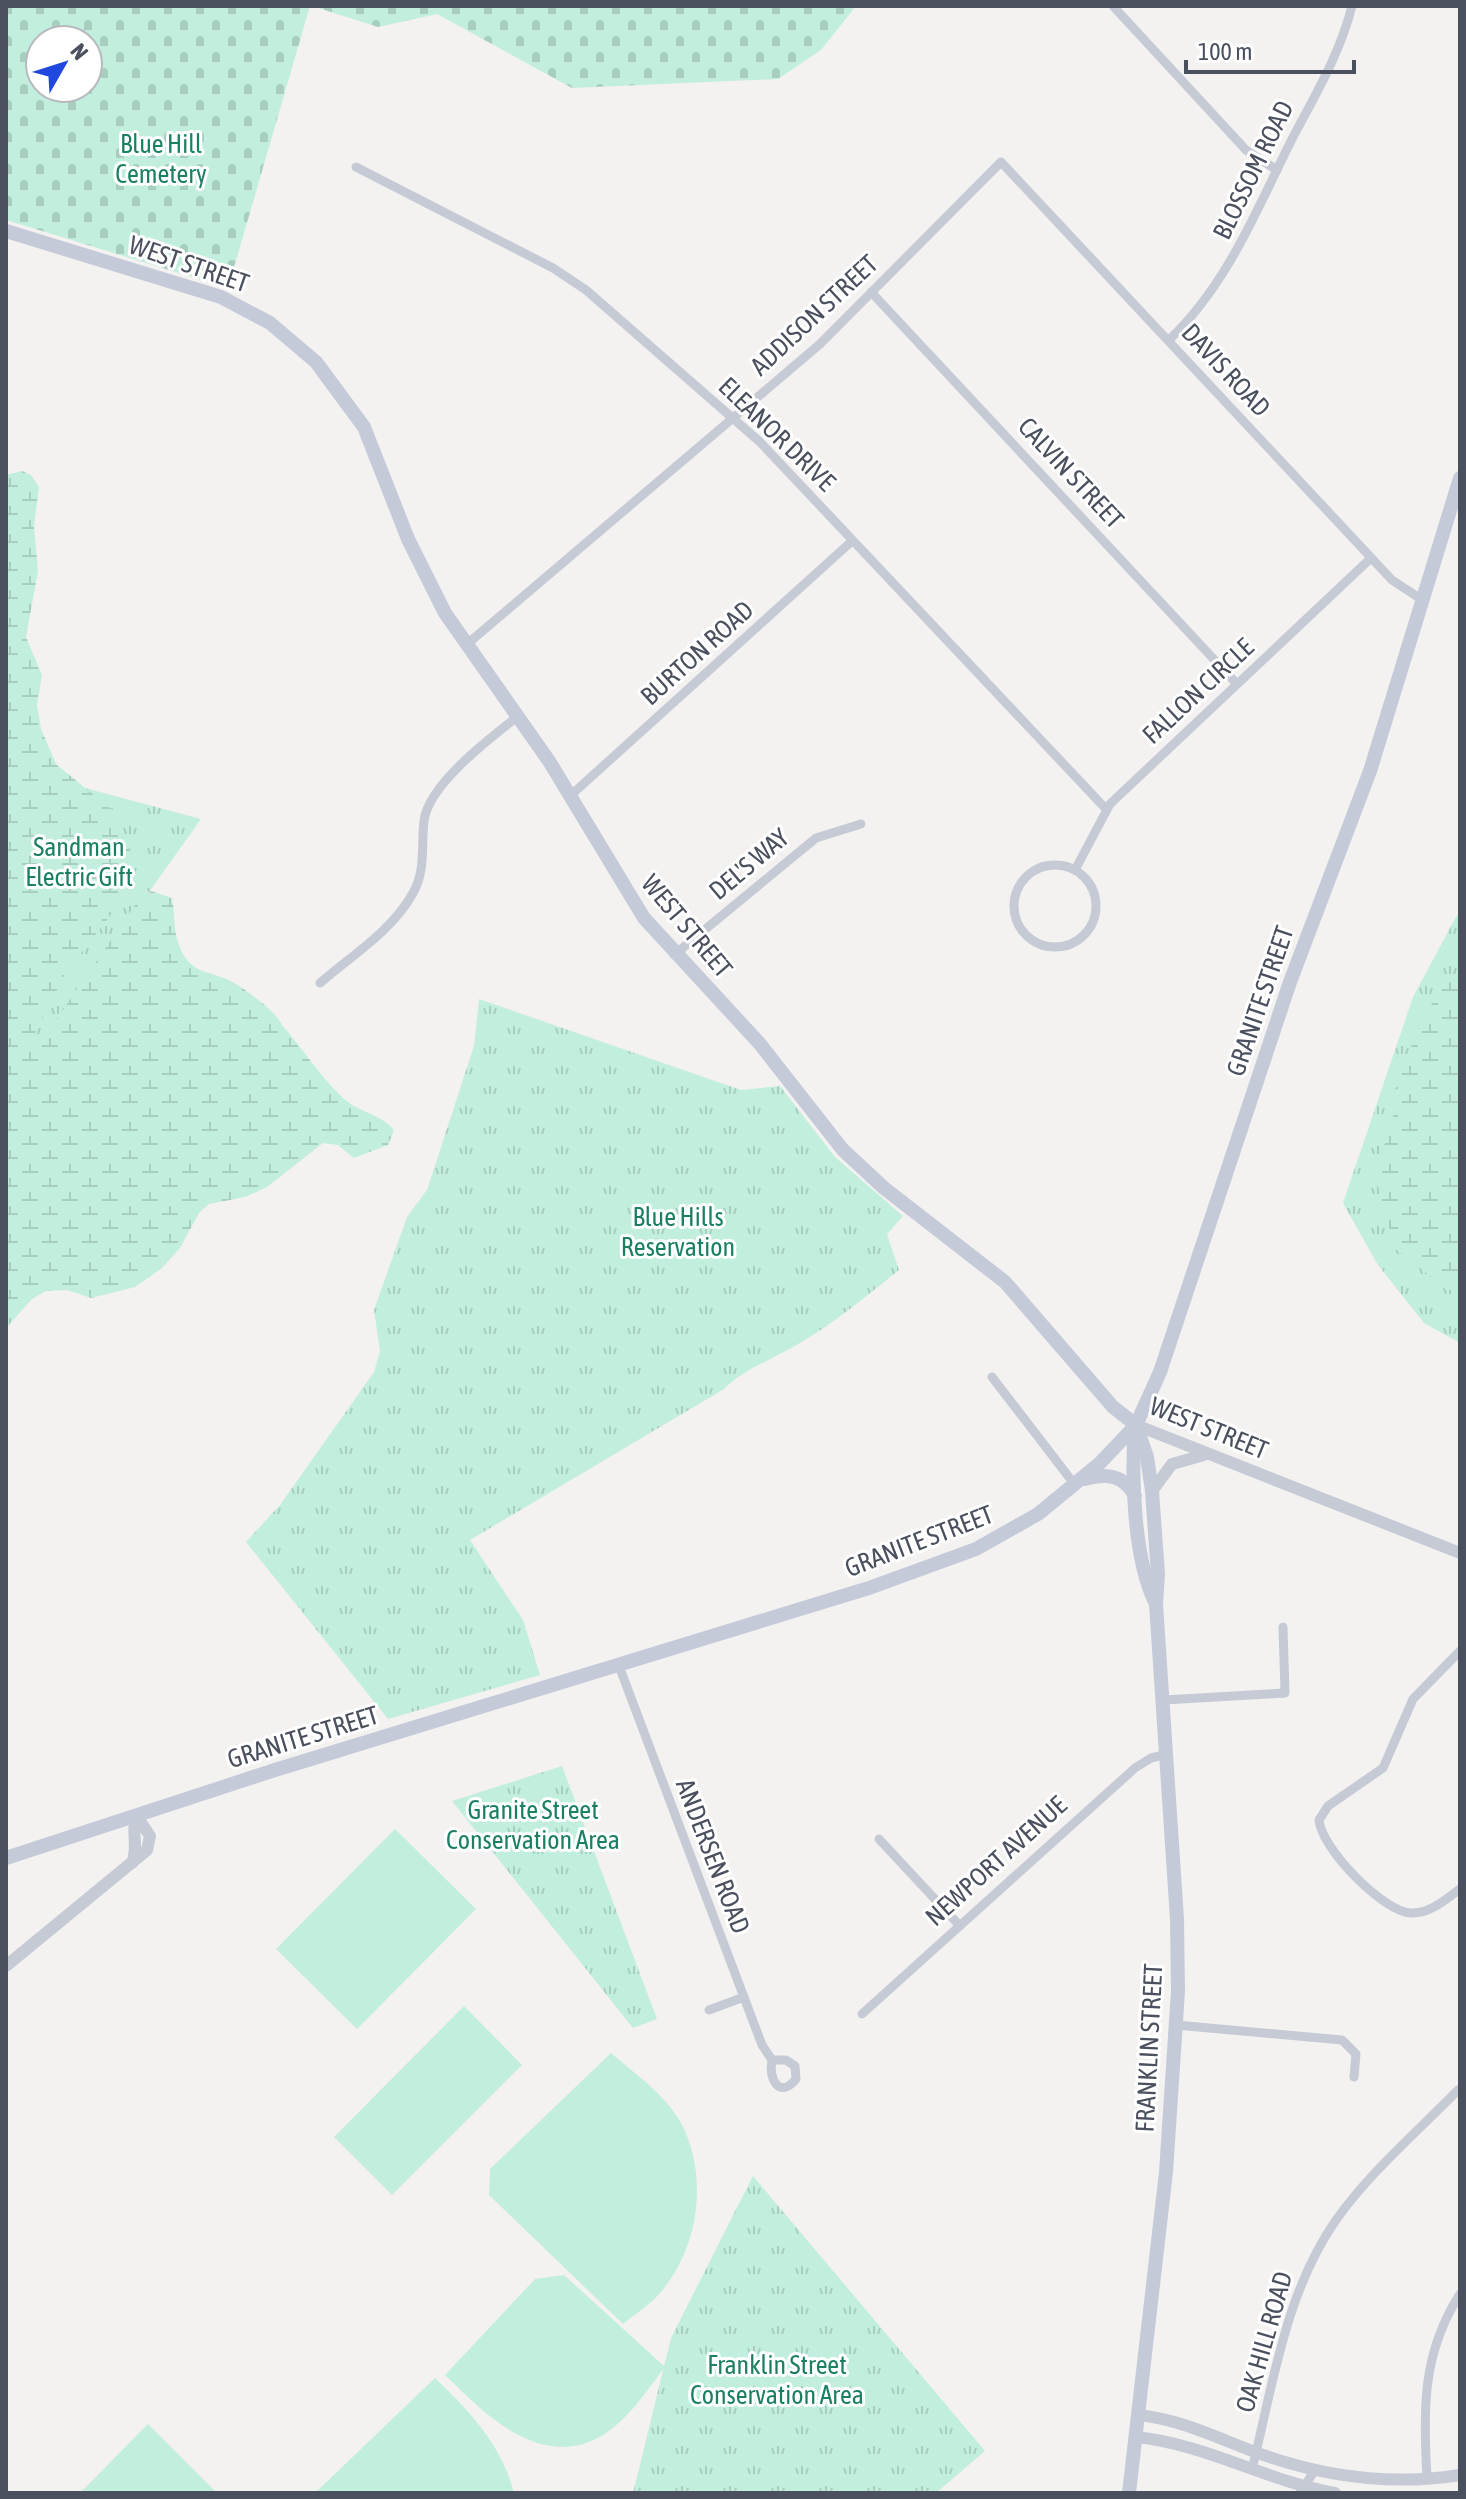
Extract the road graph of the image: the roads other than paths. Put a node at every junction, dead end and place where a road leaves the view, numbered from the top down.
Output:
1 (1113, 6) edge
2 (1352, 6) edge
3 (1001, 162) joint
4 (356, 167) dead end
5 (1277, 170) junction
6 (6, 231) edge
7 (871, 292) junction
8 (1169, 340) junction
9 (734, 419) junction
10 (1460, 478) edge
11 (852, 541) junction
12 (1371, 558) junction
13 (1424, 601) junction
14 (466, 645) junction
15 (1237, 684) junction
16 (517, 717) junction
17 (570, 796) junction
18 (1106, 809) junction
19 (861, 824) dead end
20 (1075, 870) junction
21 (674, 955) junction
22 (320, 983) dead end
23 (992, 1377) dead end
24 (1136, 1425) junction
25 (1208, 1455) junction
26 (1078, 1483) junction
27 (1152, 1491) junction
28 (1137, 1501) junction
29 (1460, 1553) edge
30 (1156, 1604) junction
31 (1283, 1627) dead end
32 (1460, 1651) edge
33 (619, 1666) junction
34 (1164, 1700) junction
35 (1168, 1754) junction
36 (136, 1815) junction
37 (879, 1839) dead end
38 (6, 1858) edge
39 (1460, 1889) edge
40 (959, 1925) junction
41 (6, 1966) edge
42 (744, 1997) junction
43 (709, 2010) dead end
44 (862, 2014) dead end
45 (1176, 2025) junction
46 (772, 2060) dead end
47 (1354, 2077) dead end
48 (1458, 2090) dead end
49 (1460, 2294) edge
50 (1139, 2415) junction
51 (1136, 2437) junction
52 (1256, 2452) junction
53 (1252, 2469) junction
54 (1315, 2470) junction
55 (1460, 2475) edge
56 (1441, 2477) junction
57 (1427, 2478) junction
58 (1302, 2490) edge
59 (1318, 2492) edge
60 (1129, 2493) edge
61 (1335, 2493) edge
62 (1443, 2493) edge

1 - 5 street
2 - 5 street, BLOSSOM ROAD
3 - 7 street, ADDISON STREET
3 - 8 street, DAVIS ROAD
4 - 9 street, ELEANOR DRIVE
5 - 8 street, BLOSSOM ROAD
6 - 14 main road, WEST STREET
7 - 9 street, ADDISON STREET
7 - 15 street, CALVIN STREET
8 - 12 street, DAVIS ROAD
9 - 11 street, ELEANOR DRIVE
9 - 14 street, ADDISON STREET
10 - 13 main road, GRANITE STREET
11 - 17 street, BURTON ROAD
11 - 18 street, ELEANOR DRIVE
12 - 13 street, DAVIS ROAD
12 - 15 street, FALLON CIRCLE
13 - 24 main road, GRANITE STREET
14 - 16 main road, WEST STREET
15 - 18 street, FALLON CIRCLE
16 - 17 main road, WEST STREET
16 - 22 street
17 - 21 main road, WEST STREET
18 - 20 street, FALLON CIRCLE
19 - 21 street, DEL'S WAY
20 - 20 street
21 - 24 main road, WEST STREET
23 - 26 street
24 - 25 street, WEST STREET
24 - 26 main road, GRANITE STREET
24 - 27 main road, FRANKLIN STREET
24 - 28 main road, FRANKLIN STREET
25 - 27 street
25 - 29 street, WEST STREET
26 - 28 main road
26 - 33 main road, GRANITE STREET
27 - 30 main road, FRANKLIN STREET
28 - 30 main road, FRANKLIN STREET
30 - 34 main road, FRANKLIN STREET
31 - 34 street
32 - 39 street
33 - 36 main road, GRANITE STREET
33 - 42 street, ANDERSEN ROAD
34 - 35 main road, FRANKLIN STREET
35 - 40 street, NEWPORT AVENUE
35 - 45 main road, FRANKLIN STREET
36 - 38 main road, GRANITE STREET
36 - 41 street
37 - 40 street
40 - 44 street, NEWPORT AVENUE
42 - 43 street
42 - 46 street, ANDERSEN ROAD
45 - 47 street
45 - 50 main road, FRANKLIN STREET
48 - 52 street, OAK HILL ROAD
49 - 57 street
50 - 51 main road, FRANKLIN STREET
50 - 52 street
51 - 53 street
51 - 60 main road, FRANKLIN STREET
52 - 53 street, OAK HILL ROAD
52 - 54 street
53 - 58 street
54 - 57 street
54 - 58 street
54 - 59 street
55 - 56 street
56 - 57 street
56 - 62 street
58 - 59 street
59 - 61 street

